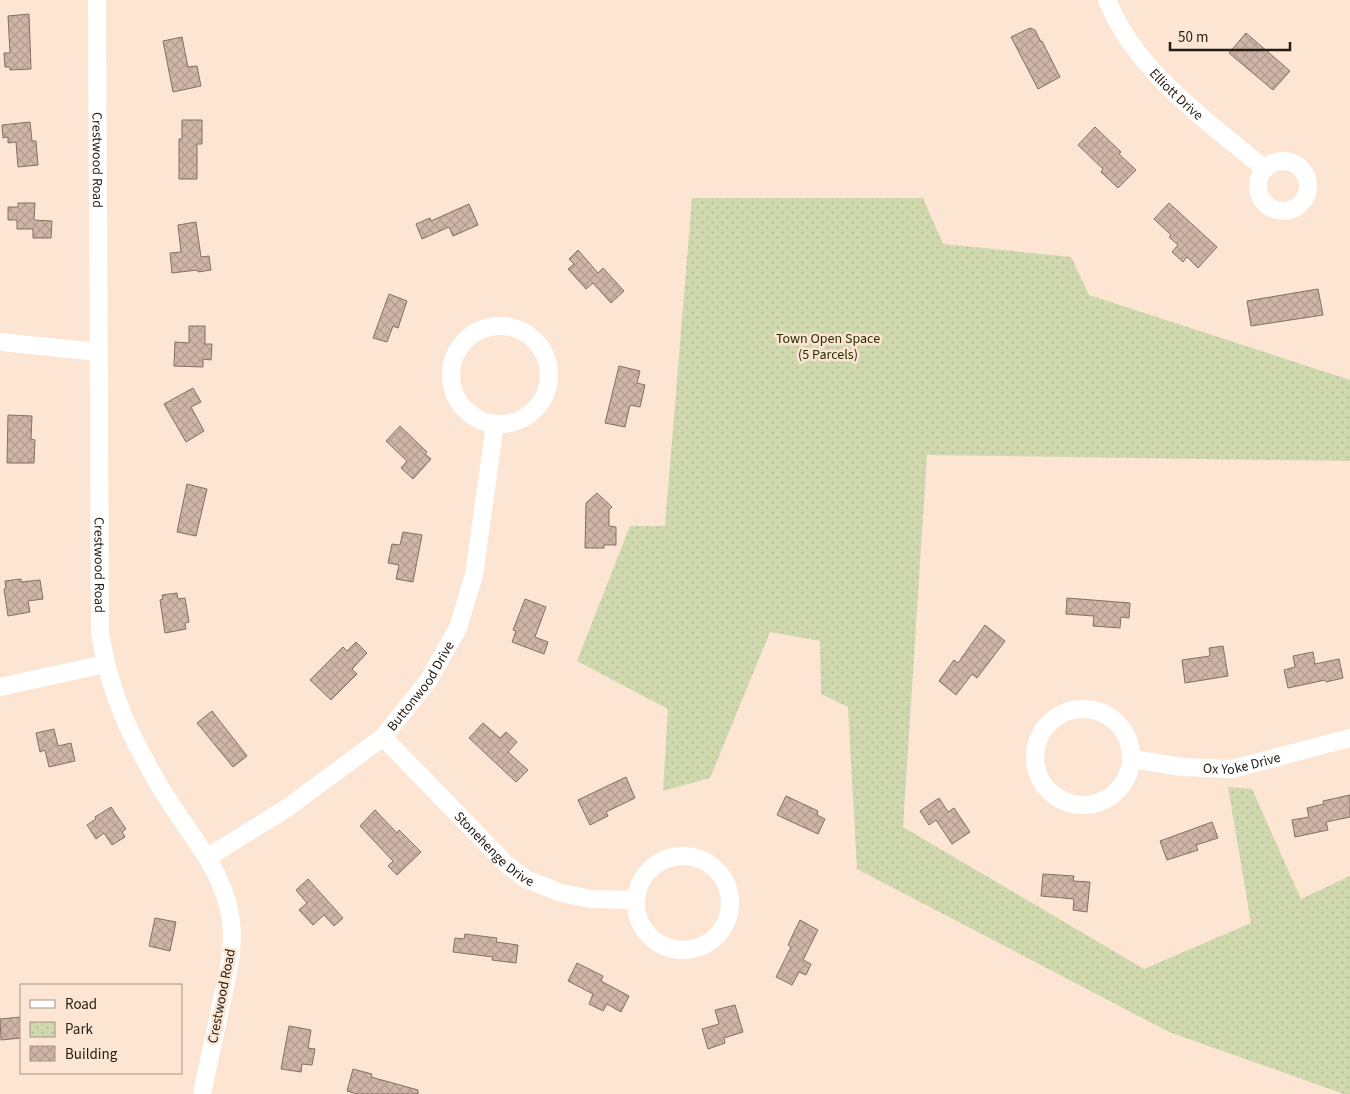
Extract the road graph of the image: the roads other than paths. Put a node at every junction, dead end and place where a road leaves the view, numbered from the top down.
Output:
1 (97, 0) edge
2 (1107, 0) edge
3 (1265, 169) dead end
4 (0, 342) edge
5 (98, 352) junction
6 (495, 424) junction
7 (105, 664) junction
8 (0, 687) edge
9 (384, 737) junction
10 (1350, 738) edge
11 (1132, 759) junction
12 (208, 857) junction
13 (636, 900) junction
14 (202, 1094) edge

1 - 5 street, Crestwood Road
2 - 3 street, Elliott Drive
4 - 5 street
5 - 7 street, Crestwood Road
6 - 6 street
6 - 9 street, Buttonwood Drive
7 - 8 street
7 - 12 street, Crestwood Road
9 - 12 street, Buttonwood Drive
9 - 13 street, Stonehenge Drive
10 - 11 street, Ox Yoke Drive
11 - 11 street
12 - 14 street, Crestwood Road
13 - 13 street

